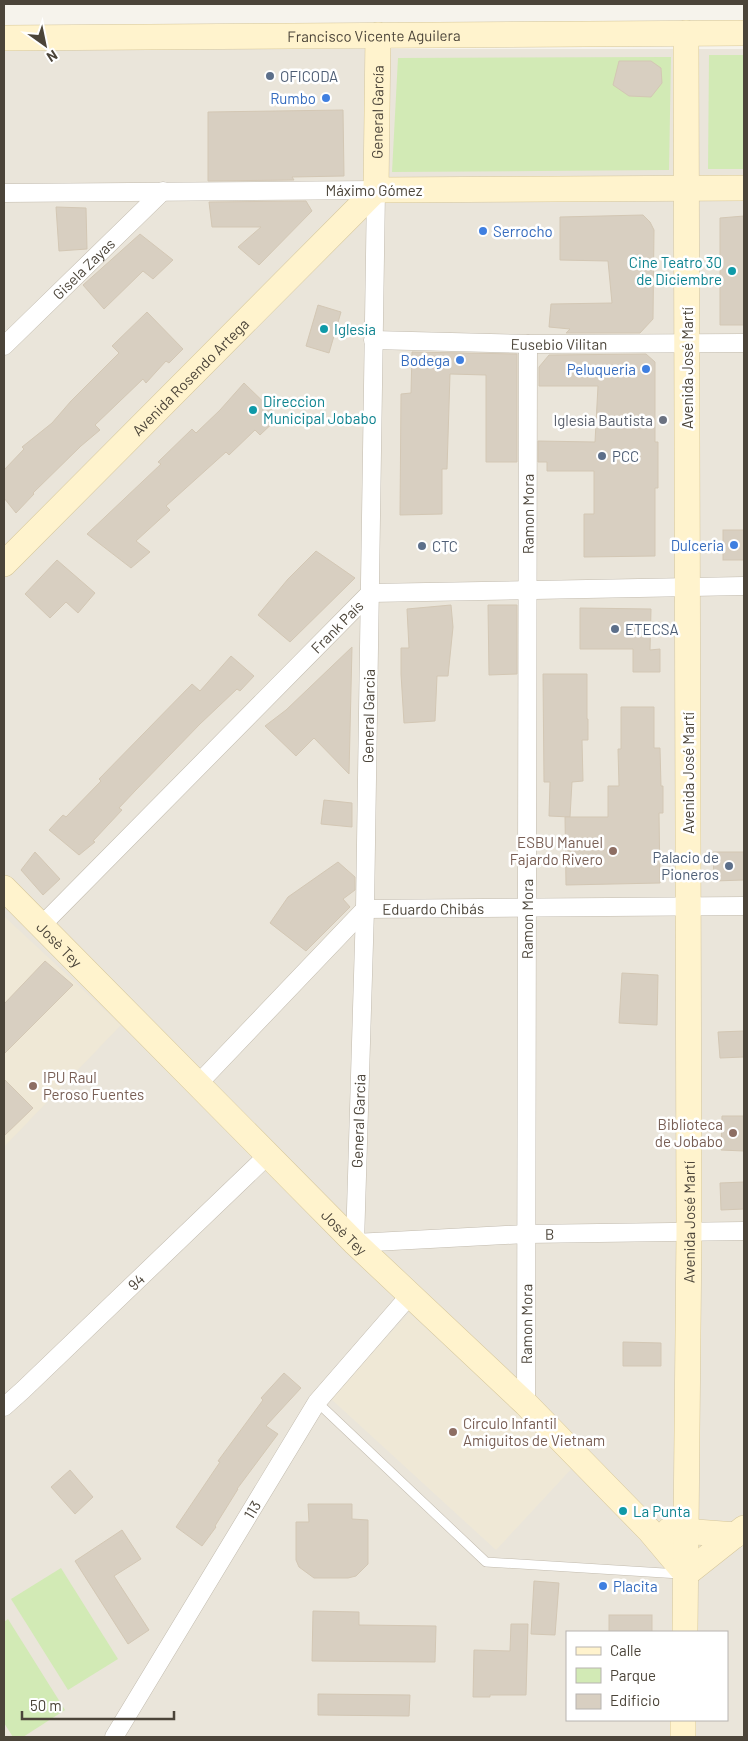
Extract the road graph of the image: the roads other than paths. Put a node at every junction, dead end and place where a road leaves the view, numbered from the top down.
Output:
1 (686, 33) junction
2 (744, 33) edge
3 (378, 35) junction
4 (4, 38) edge
5 (687, 188) junction
6 (744, 188) edge
7 (376, 190) junction
8 (163, 191) junction
9 (4, 193) edge
10 (373, 340) junction
11 (744, 343) edge
12 (528, 344) junction
13 (687, 344) junction
14 (4, 346) edge
15 (4, 564) edge
16 (744, 586) edge
17 (688, 587) junction
18 (527, 590) junction
19 (370, 593) junction
20 (4, 888) edge
21 (688, 906) junction
22 (744, 906) edge
23 (527, 907) junction
24 (365, 909) junction
25 (41, 926) junction
26 (198, 1084) junction
27 (268, 1155) junction
28 (744, 1231) edge
29 (690, 1232) junction
30 (526, 1234) junction
31 (355, 1243) junction
32 (410, 1295) junction
33 (317, 1402) junction
34 (526, 1404) junction
35 (4, 1407) edge
36 (649, 1530) junction
37 (686, 1531) junction
38 (742, 1532) edge
39 (686, 1574) junction
40 (685, 1631) edge
41 (683, 1721) edge
42 (114, 1737) edge
43 (683, 1737) edge

1 - 2 main road, Francisco Vicente Aguilera
1 - 3 main road, Francisco Vicente Aguilera
1 - 5 main road, Avenida José Martí
3 - 4 main road, Francisco Vicente Aguilera
3 - 7 main road, General García
5 - 6 main road, Máximo Gómez
5 - 7 main road, Máximo Gómez
5 - 13 main road, Avenida José Martí
7 - 8 street, Máximo Gómez
7 - 10 street, General Garcia
7 - 15 main road, Avenida Rosendo Artega
8 - 9 street, Máximo Gómez
8 - 14 street, Gisela Zayas
10 - 12 street, Eusebio Vilitan
10 - 19 street, General Garcia
11 - 13 street, Eusebio Vilitan
12 - 13 street, Eusebio Vilitan
12 - 18 street, Ramon Mora
13 - 17 main road, Avenida José Martí
16 - 17 street, Frank País
17 - 18 street, Frank País
17 - 21 main road, Avenida José Martí
18 - 19 street, Frank País
18 - 23 street, Ramon Mora
19 - 24 street, General Garcia
19 - 25 street, Frank País
20 - 25 main road, Josè Tey
21 - 22 street, Eduardo Chibás
21 - 23 street, Eduardo Chibás
21 - 29 main road, Avenida José Martí
23 - 24 street, Eduardo Chibás
23 - 30 street, Ramon Mora
24 - 26 street, Eduardo Chibás
24 - 31 street, General Garcia
25 - 26 main road, Josè Tey
26 - 27 main road, Josè Tey
27 - 31 main road, Josè Tey
27 - 35 street, 94
28 - 29 street, B
29 - 30 street, B
29 - 37 main road, Avenida José Martí
30 - 31 street, B
30 - 34 street, Ramon Mora
31 - 32 main road, Josè Tey
32 - 33 street, 113
32 - 34 main road, Josè Tey
33 - 39 lane
33 - 42 street, 113
34 - 36 main road, Josè Tey
36 - 37 main road
36 - 39 main road, Josè Tey
37 - 38 main road
37 - 39 main road, Avenida José Martí
38 - 39 main road
39 - 40 main road, Avenida José Martí
41 - 43 main road

